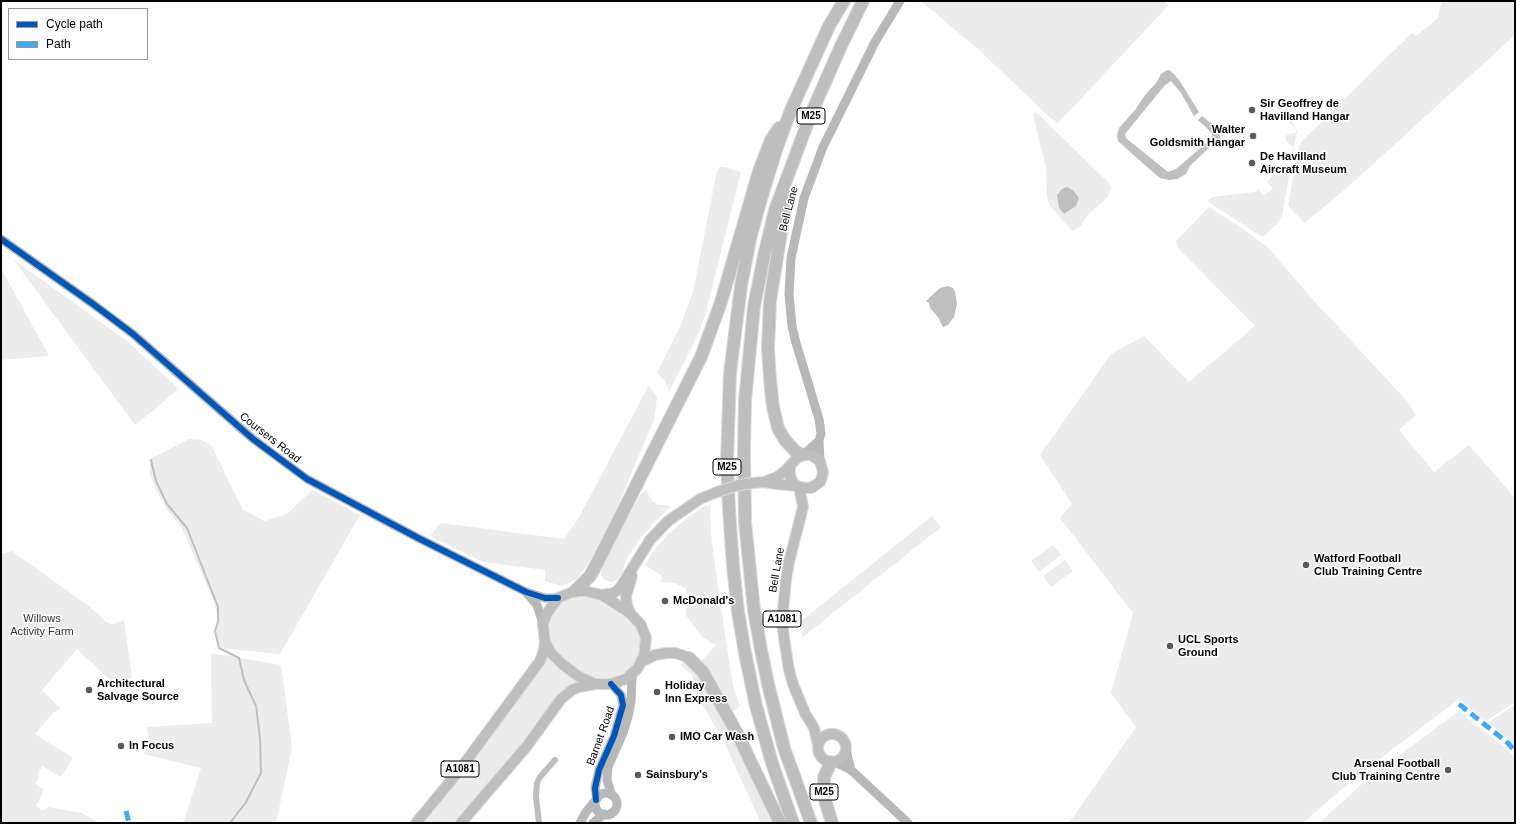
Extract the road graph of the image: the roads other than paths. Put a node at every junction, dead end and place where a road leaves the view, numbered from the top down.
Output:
1 (844, 1) edge
2 (863, 1) edge
3 (900, 1) edge
4 (791, 110) junction
5 (784, 188) junction
6 (1, 240) edge
7 (819, 441) junction
8 (803, 455) junction
9 (820, 461) junction
10 (790, 466) junction
11 (764, 482) junction
12 (816, 486) junction
13 (798, 487) junction
14 (803, 507) junction
15 (637, 558) junction
16 (575, 591) junction
17 (526, 592) junction
18 (602, 595) junction
19 (558, 598) junction
20 (630, 612) junction
21 (543, 624) junction
22 (545, 642) junction
23 (689, 658) joint
24 (643, 661) junction
25 (632, 675) junction
26 (595, 684) junction
27 (611, 684) junction
28 (814, 728) junction
29 (828, 735) junction
30 (818, 744) junction
31 (846, 750) junction
32 (555, 760) dead end
33 (833, 762) junction
34 (851, 770) junction
35 (610, 794) junction
36 (596, 799) junction
37 (604, 814) junction
38 (416, 823) edge
39 (461, 823) edge
40 (539, 823) edge
41 (580, 823) edge
42 (593, 823) edge
43 (780, 823) edge
44 (793, 823) edge
45 (811, 823) edge
46 (832, 823) edge
47 (908, 823) edge

1 - 4 highway, M25
2 - 5 highway, M25
3 - 7 street, Bell Lane
4 - 16 highway, M25
4 - 44 highway, M25
5 - 8 highway, M25
5 - 45 highway, M25
6 - 17 street, Coursers Road
7 - 8 street
7 - 9 street, Bell Lane
8 - 9 main road
8 - 10 main road
9 - 12 main road
10 - 11 main road
10 - 13 main road
11 - 13 main road
11 - 15 main road, bridge
12 - 13 main road
12 - 14 main road, Bell Lane / A1081
13 - 14 main road, Bell Lane / A1081
14 - 28 main road, Bell Lane / A1081
15 - 18 main road
15 - 20 main road
16 - 18 main road
16 - 19 main road
17 - 19 street, Coursers Road
17 - 21 street, Coursers Road
18 - 20 main road
19 - 21 main road
20 - 24 main road
21 - 22 main road
22 - 26 main road
22 - 38 main road, A1081
23 - 24 main road
23 - 43 highway
24 - 25 main road
25 - 27 main road
25 - 35 street, Barnet Road
26 - 27 main road
26 - 39 main road
27 - 36 street, Barnet Road
28 - 29 main road
28 - 30 main road, Bell Lane / A1081
29 - 30 main road
29 - 31 main road
30 - 33 main road
31 - 33 main road
31 - 34 street
32 - 40 street
33 - 34 street
33 - 46 highway, M25
34 - 47 street
35 - 36 street
35 - 37 street
36 - 37 street
36 - 41 street
37 - 42 street

